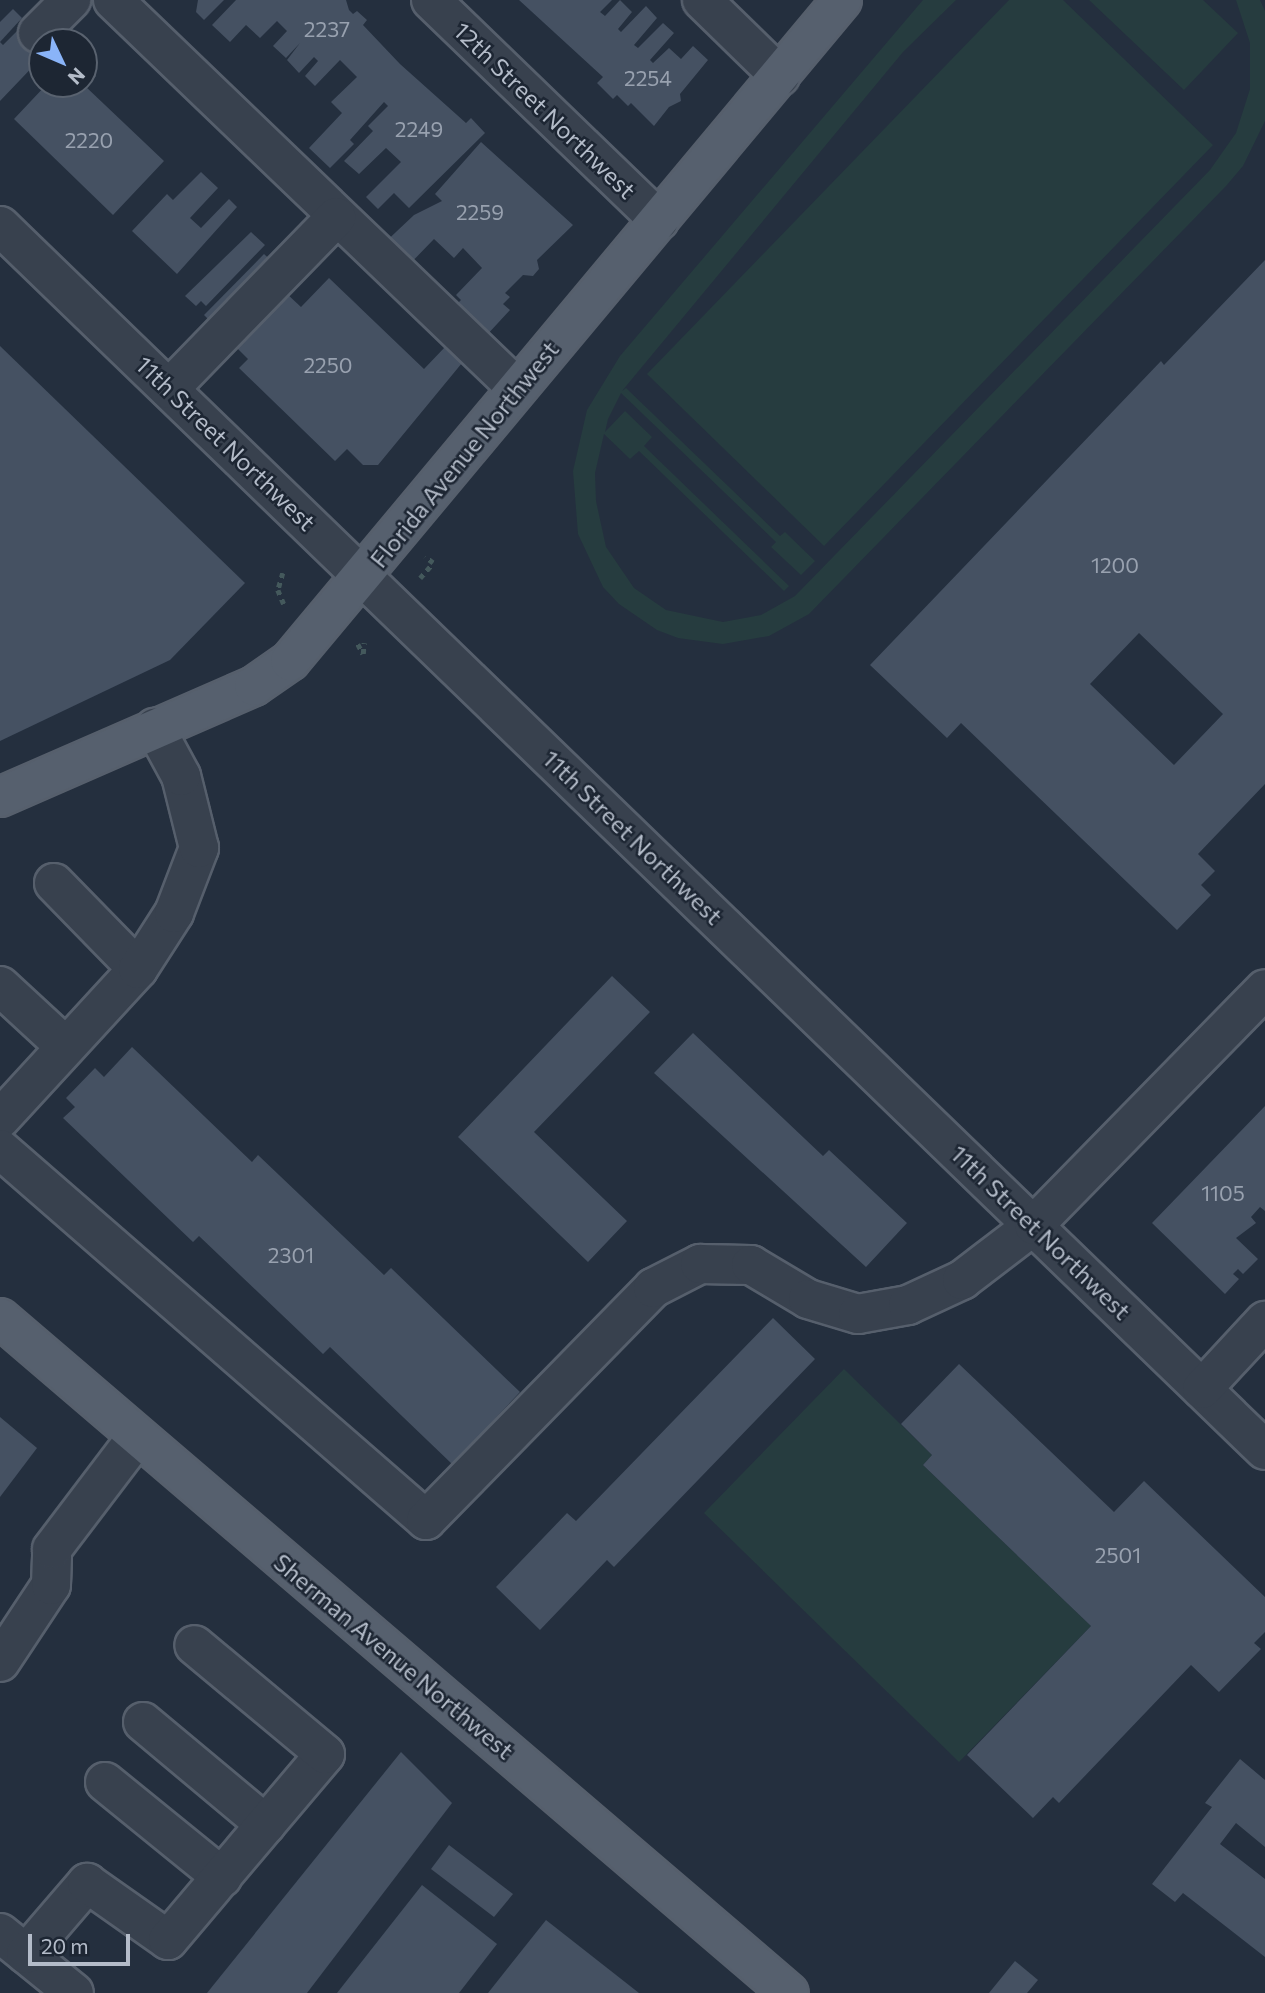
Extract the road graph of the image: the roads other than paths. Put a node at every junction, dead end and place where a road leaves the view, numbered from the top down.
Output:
1 (71, 0) edge
2 (113, 0) edge
3 (431, 0) edge
4 (702, 0) edge
5 (842, 0) edge
6 (43, 28) edge
7 (779, 76) junction
8 (336, 217) junction
9 (659, 220) junction
10 (0, 226) edge
11 (517, 388) junction
12 (169, 389) junction
13 (364, 576) junction
14 (155, 728) junction
15 (0, 797) edge
16 (54, 883) dead end
17 (138, 969) junction
18 (0, 986) edge
19 (1265, 989) edge
20 (65, 1046) junction
21 (0, 1119) edge
22 (0, 1149) edge
23 (1034, 1225) junction
24 (0, 1318) edge
25 (1265, 1321) edge
26 (1202, 1389) junction
27 (137, 1437) junction
28 (1265, 1450) edge
29 (194, 1645) dead end
30 (0, 1662) edge
31 (143, 1722) dead end
32 (105, 1782) dead end
33 (266, 1825) junction
34 (222, 1877) junction
35 (13, 1944) edge
36 (74, 1993) edge
37 (789, 1993) edge

1 - 6 street
2 - 8 street
3 - 9 street, 12th Street Northwest
4 - 7 street
5 - 7 main road, Florida Avenue Northwest
7 - 9 main road, Florida Avenue Northwest
8 - 11 street
8 - 12 street
9 - 11 main road, Florida Avenue Northwest
10 - 12 street, 11th Street Northwest
11 - 13 main road, Florida Avenue Northwest
12 - 13 street, 11th Street Northwest
13 - 14 main road, Florida Avenue Northwest
13 - 23 street, 11th Street Northwest
14 - 15 main road, Florida Avenue Northwest
14 - 17 street
16 - 17 street
17 - 20 street
18 - 20 street
19 - 23 street
20 - 21 street
22 - 23 street
23 - 26 street, 11th Street Northwest
24 - 27 main road, Sherman Avenue Northwest
25 - 26 street
26 - 28 street, 11th Street Northwest
27 - 30 street
27 - 37 main road, Sherman Avenue Northwest
29 - 33 street
31 - 33 street
32 - 34 street
33 - 34 street
34 - 35 street
35 - 36 street

